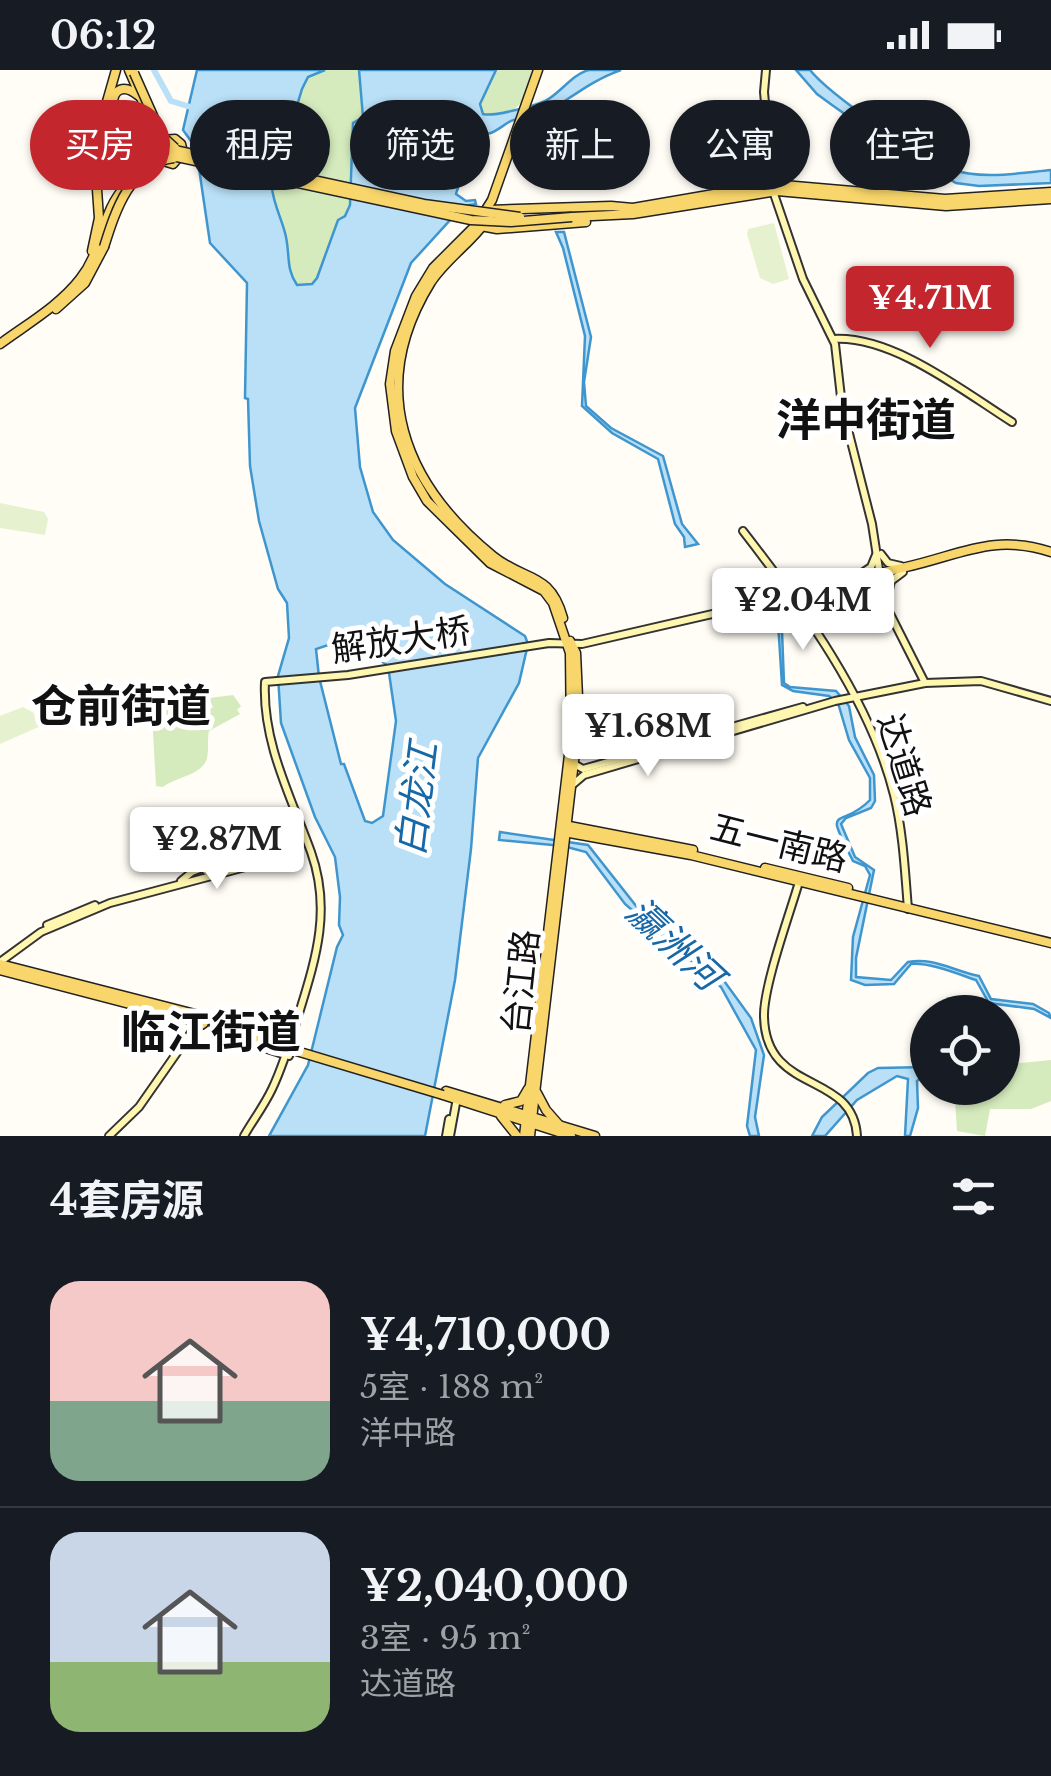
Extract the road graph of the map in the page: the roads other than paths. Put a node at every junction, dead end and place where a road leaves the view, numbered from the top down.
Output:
1 (116, 70) edge
2 (540, 70) edge
3 (768, 70) edge
4 (134, 71) edge
5 (139, 96) junction
6 (106, 100) edge
7 (113, 100) edge
8 (141, 100) edge
9 (768, 100) edge
10 (171, 138) joint
11 (170, 151) edge
12 (170, 153) edge
13 (188, 156) junction
14 (170, 164) edge
15 (96, 190) edge
16 (124, 190) edge
17 (761, 190) edge
18 (775, 190) edge
19 (793, 190) edge
20 (1051, 195) edge
21 (489, 210) junction
22 (619, 212) junction
23 (480, 226) junction
24 (99, 247) junction
25 (88, 273) junction
26 (836, 341) junction
27 (0, 347) edge
28 (1011, 423) dead end
29 (741, 532) dead end
30 (879, 551) junction
31 (1051, 554) edge
32 (905, 569) junction
33 (881, 574) junction
34 (855, 579) junction
35 (789, 594) junction
36 (886, 598) junction
37 (569, 643) junction
38 (926, 681) junction
39 (846, 696) junction
40 (1051, 699) edge
41 (804, 709) junction
42 (573, 765) junction
43 (585, 774) junction
44 (569, 792) junction
45 (302, 825) junction
46 (561, 835) junction
47 (249, 850) junction
48 (227, 863) junction
49 (249, 866) dead end
50 (218, 873) junction
51 (800, 882) junction
52 (176, 886) junction
53 (162, 890) junction
54 (865, 895) junction
55 (907, 906) junction
56 (1051, 941) edge
57 (17, 948) junction
58 (0, 963) edge
59 (25, 969) junction
60 (204, 1021) junction
61 (293, 1039) junction
62 (288, 1055) junction
63 (535, 1083) junction
64 (451, 1096) junction
65 (494, 1108) junction
66 (530, 1120) junction
67 (558, 1129) junction
68 (109, 1136) edge
69 (246, 1136) edge
70 (448, 1136) edge
71 (527, 1136) edge
72 (572, 1136) edge
73 (595, 1136) edge
74 (859, 1136) edge

1 - 6 main road
2 - 21 main road
3 - 9 main road
4 - 5 main road
4 - 10 main road
4 - 13 main road, bridge
5 - 7 main road
5 - 8 main road
10 - 14 main road
11 - 13 main road, bridge
12 - 13 main road, bridge
13 - 22 main road, bridge
13 - 24 main road, bridge
15 - 24 main road
16 - 24 main road, bridge
17 - 22 main road
18 - 26 main road
19 - 20 main road
21 - 22 main road
21 - 23 main road
22 - 23 main road
23 - 37 main road
24 - 25 main road
25 - 27 main road
25 - 27 main road
26 - 28 main road
26 - 30 main road
29 - 35 main road, 达道路
30 - 32 main road
30 - 33 main road
30 - 34 main road
31 - 32 main road
32 - 33 main road
32 - 36 main road
33 - 34 main road
33 - 36 main road
34 - 35 main road
34 - 36 main road
35 - 37 main road, 解放大桥
35 - 39 main road, 达道路
36 - 38 main road
37 - 42 main road, 台江路
37 - 45 main road, 解放大桥
37 - 46 main road, 台江路
38 - 39 main road
38 - 40 main road
39 - 41 main road
39 - 55 main road, 达道路
41 - 42 main road
41 - 43 main road
41 - 43 main road
42 - 43 main road
42 - 44 main road, 台江路
43 - 44 main road
44 - 46 main road, 台江路
45 - 47 main road
45 - 61 main road
46 - 51 main road, 五一南路
46 - 54 main road, 五一南路
46 - 63 main road, 台江路
47 - 48 main road
47 - 52 main road
48 - 50 main road
48 - 52 main road
49 - 50 main road
50 - 52 main road
51 - 54 main road, 五一南路
51 - 74 main road
52 - 53 main road
53 - 57 main road
53 - 58 main road
54 - 55 main road, 五一南路
55 - 56 main road, 五一南路
57 - 58 main road
57 - 59 main road
58 - 59 main road
58 - 60 main road
59 - 60 main road
60 - 61 main road
60 - 62 main road
60 - 64 main road, bridge
60 - 68 main road
61 - 62 main road
62 - 69 main road
63 - 65 main road
63 - 66 main road, 台江路
63 - 67 main road
64 - 65 main road
64 - 65 main road
64 - 70 main road
65 - 66 main road
65 - 71 main road
66 - 67 main road
66 - 71 main road, 台江路
67 - 71 main road
67 - 72 main road
67 - 73 main road

